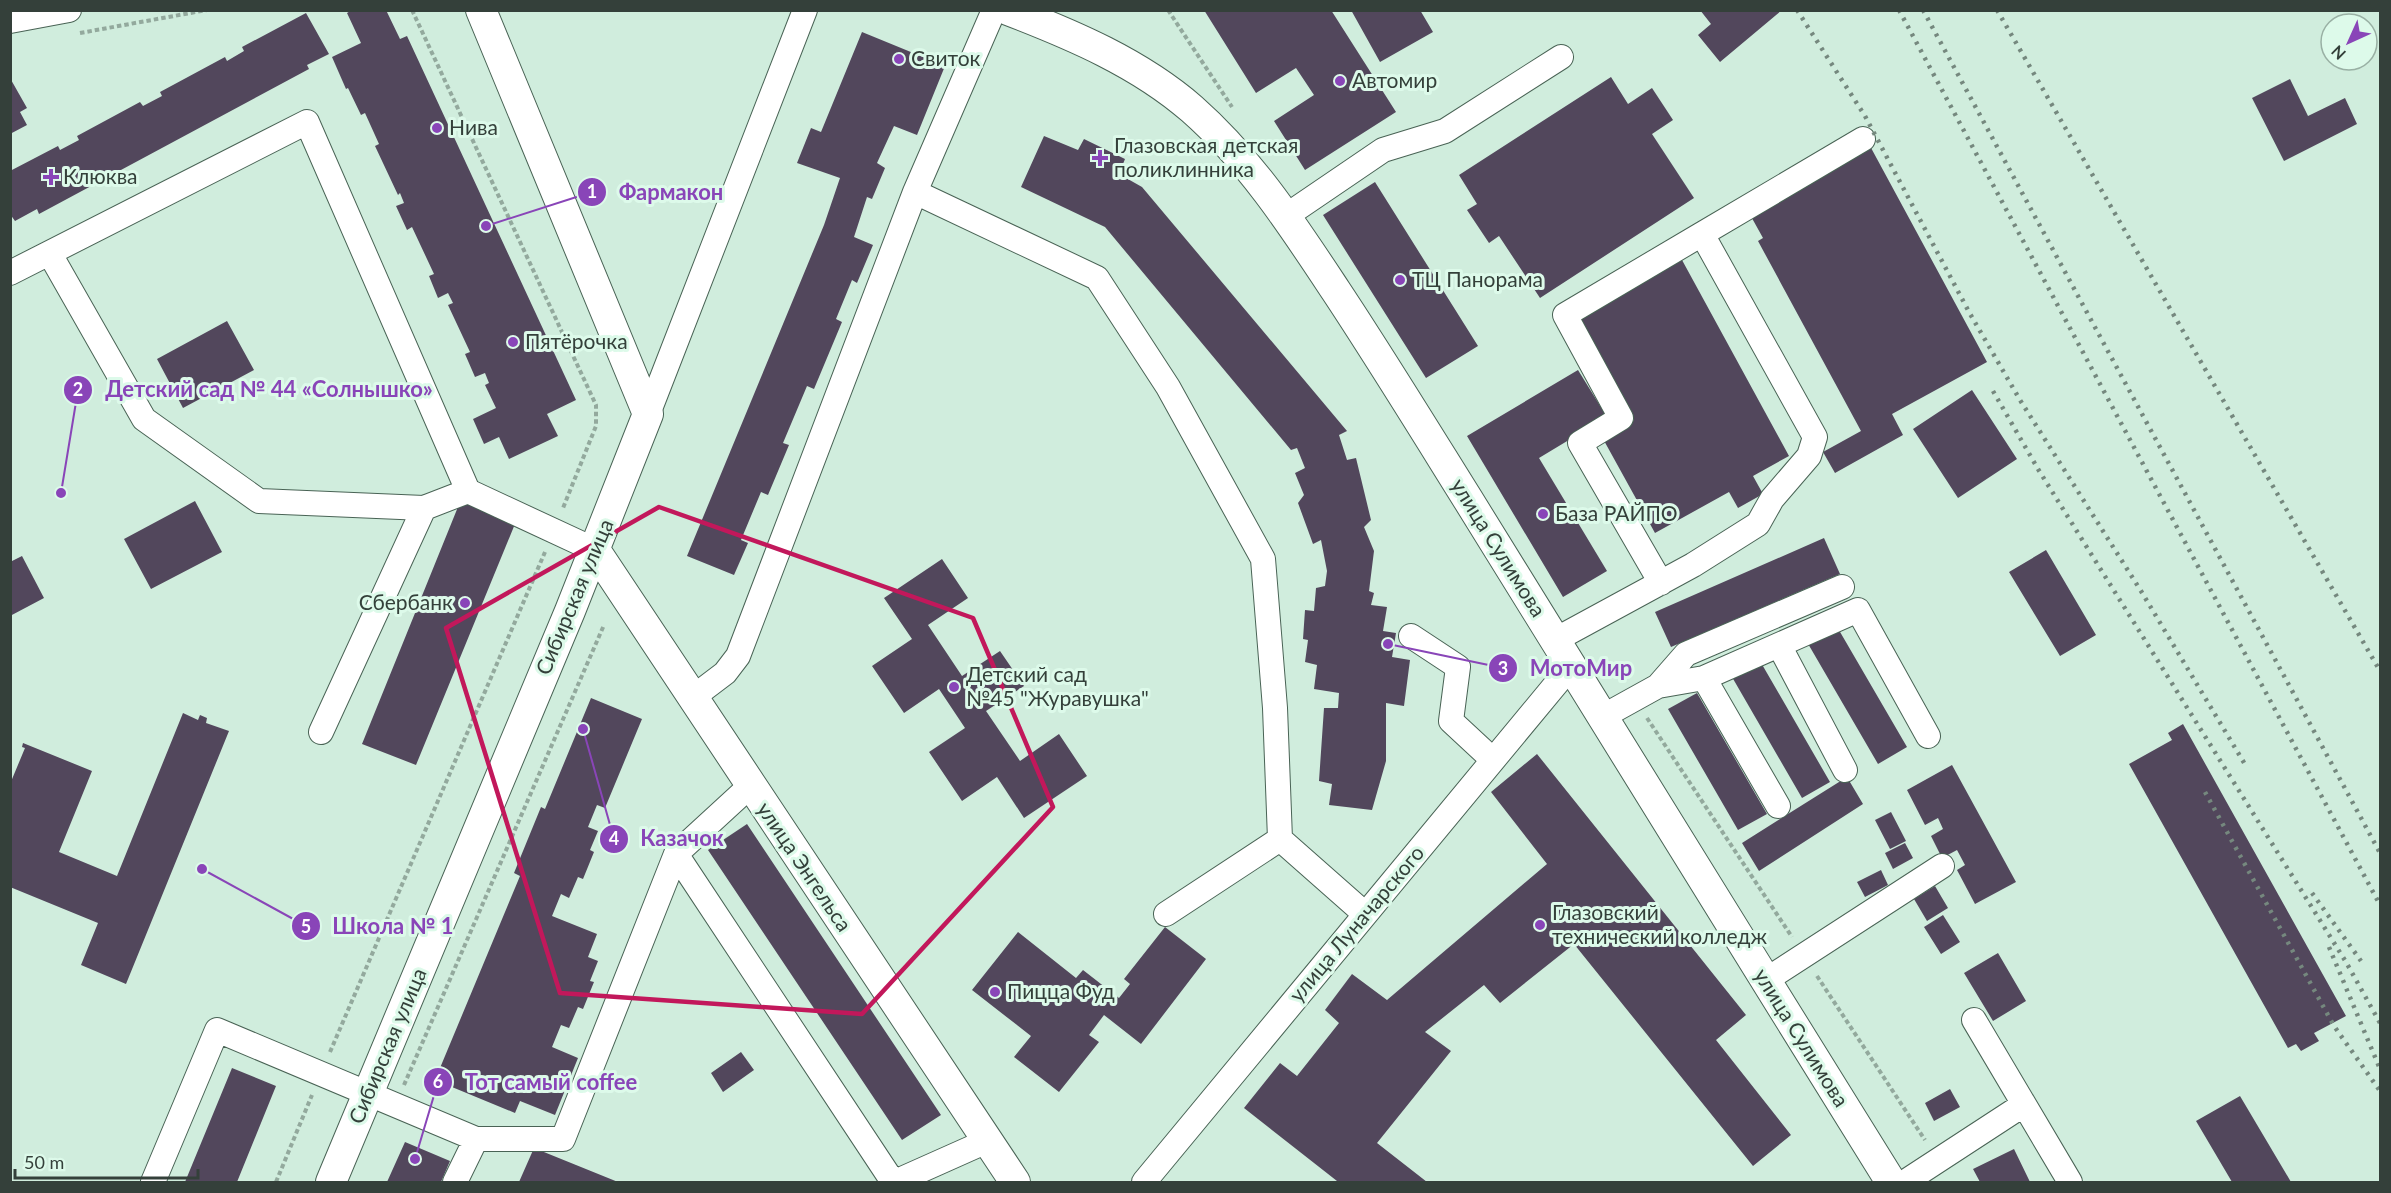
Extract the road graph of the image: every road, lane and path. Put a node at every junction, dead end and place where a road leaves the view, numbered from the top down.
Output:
1 (69, 10) edge
2 (207, 10) edge
3 (412, 10) edge
4 (481, 10) edge
5 (805, 10) edge
6 (994, 10) edge
7 (1008, 10) edge
8 (1168, 10) edge
9 (10, 21) edge
10 (68, 35) dead end
11 (1561, 57) dead end
12 (1235, 112) dead end
13 (1863, 139) dead end
14 (915, 192) junction
15 (1286, 216) junction
16 (1702, 234) junction
17 (50, 254) junction
18 (10, 273) edge
19 (648, 414) junction
20 (468, 491) junction
21 (424, 508) junction
22 (554, 531) junction
23 (595, 550) junction
24 (1661, 583) junction
25 (1842, 587) dead end
26 (604, 625) dead end
27 (1411, 636) dead end
28 (1555, 640) junction
29 (1779, 645) junction
30 (1571, 666) junction
31 (1704, 678) junction
32 (1658, 686) junction
33 (692, 698) junction
34 (1602, 717) junction
35 (321, 732) dead end
36 (1928, 736) dead end
37 (1493, 760) junction
38 (1845, 770) dead end
39 (750, 786) junction
40 (1778, 806) dead end
41 (1280, 839) junction
42 (676, 854) junction
43 (1942, 866) dead end
44 (1166, 914) dead end
45 (1365, 914) junction
46 (1766, 980) junction
47 (1974, 1020) dead end
48 (321, 1073) junction
49 (368, 1093) junction
50 (395, 1105) junction
51 (2023, 1105) junction
52 (476, 1138) junction
53 (987, 1141) junction
54 (153, 1182) edge
55 (276, 1182) edge
56 (332, 1182) edge
57 (456, 1182) edge
58 (894, 1182) edge
59 (1015, 1182) edge
60 (1144, 1182) edge
61 (1891, 1182) edge
62 (1905, 1182) edge
63 (2070, 1182) edge

1 - 9 street
2 - 10 path
3 - 22 path
4 - 19 main road
5 - 19 street
6 - 14 street
7 - 15 main road, улица Сулимова
8 - 12 path
11 - 15 street
13 - 16 street
14 - 33 street
14 - 41 street
15 - 28 main road, улица Сулимова
16 - 24 street
16 - 24 street
17 - 18 street
17 - 20 street
17 - 21 street
19 - 23 main road, Сибирская улица
20 - 21 street
20 - 22 street
21 - 35 street
22 - 23 street
22 - 48 path
23 - 33 main road, улица Энгельса
23 - 49 main road, Сибирская улица
24 - 28 street
25 - 32 street
26 - 50 path
27 - 37 street
28 - 30 main road, улица Сулимова
29 - 31 street
29 - 36 street
29 - 38 street
30 - 34 main road, улица Сулимова
30 - 37 street, улица Луначарского
31 - 32 street
31 - 40 street
32 - 34 street
33 - 39 main road, улица Энгельса
34 - 46 main road, улица Сулимова
37 - 45 street, улица Луначарского
39 - 42 street
39 - 53 main road, улица Энгельса
41 - 44 street
41 - 45 street
42 - 52 street
42 - 58 street
43 - 46 street
45 - 60 street, улица Луначарского
46 - 61 main road, улица Сулимова
47 - 51 street
48 - 49 street
48 - 54 street
48 - 55 path
49 - 50 street
49 - 56 main road, Сибирская улица
50 - 52 street
51 - 62 street
51 - 63 street
52 - 57 street
53 - 58 street
53 - 59 main road, улица Энгельса

